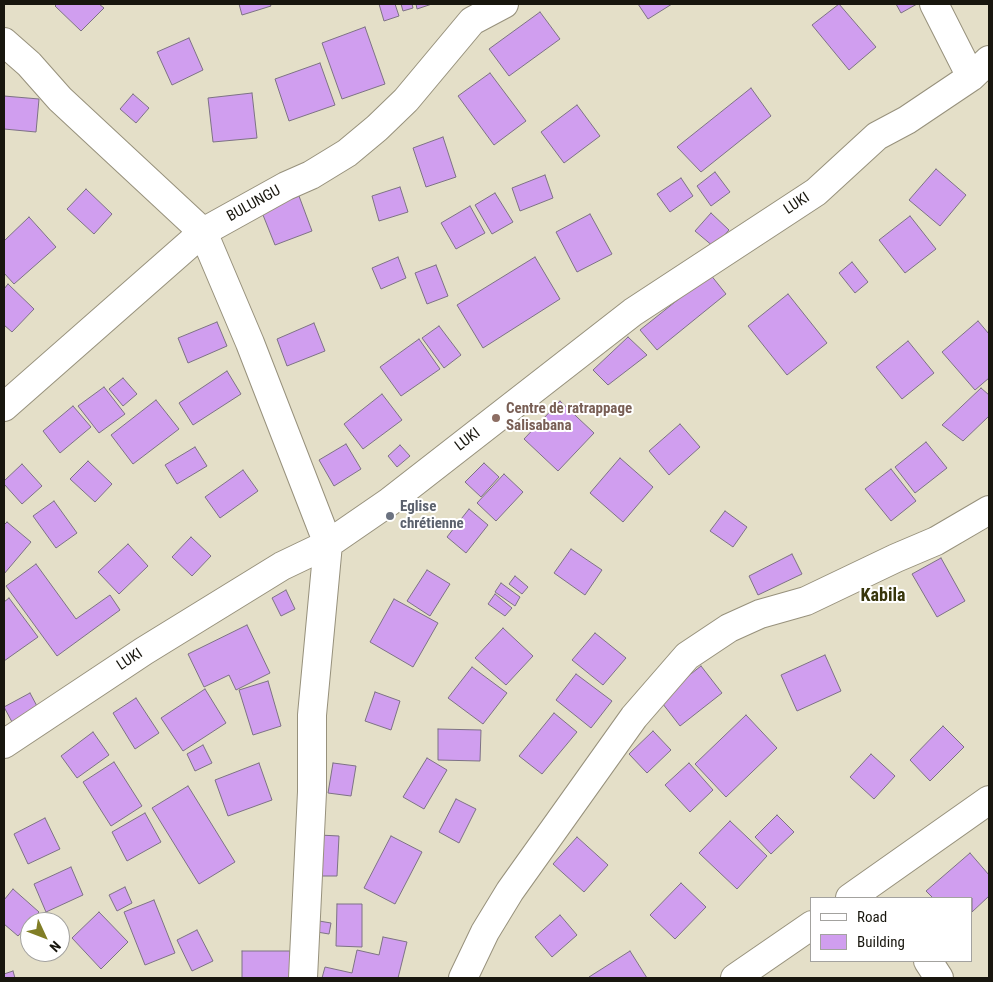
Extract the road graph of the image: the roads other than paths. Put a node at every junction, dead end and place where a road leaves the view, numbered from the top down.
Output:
1 (504, 4) edge
2 (934, 4) edge
3 (4, 42) edge
4 (980, 68) edge
5 (203, 232) junction
6 (4, 407) edge
7 (989, 510) edge
8 (328, 544) junction
9 (4, 744) edge
10 (989, 800) edge
11 (882, 889) edge
12 (854, 897) edge
13 (810, 926) edge
14 (929, 962) edge
15 (303, 978) edge
16 (463, 978) edge
17 (735, 978) edge
18 (939, 978) edge

1 - 5 street, BULUNGU
2 - 4 street
3 - 5 street
4 - 8 street, LUKI
5 - 6 street, BULUNGU
5 - 8 street
7 - 16 street
8 - 9 street, LUKI
8 - 15 street
10 - 11 street
11 - 12 street
13 - 17 street
14 - 18 street

